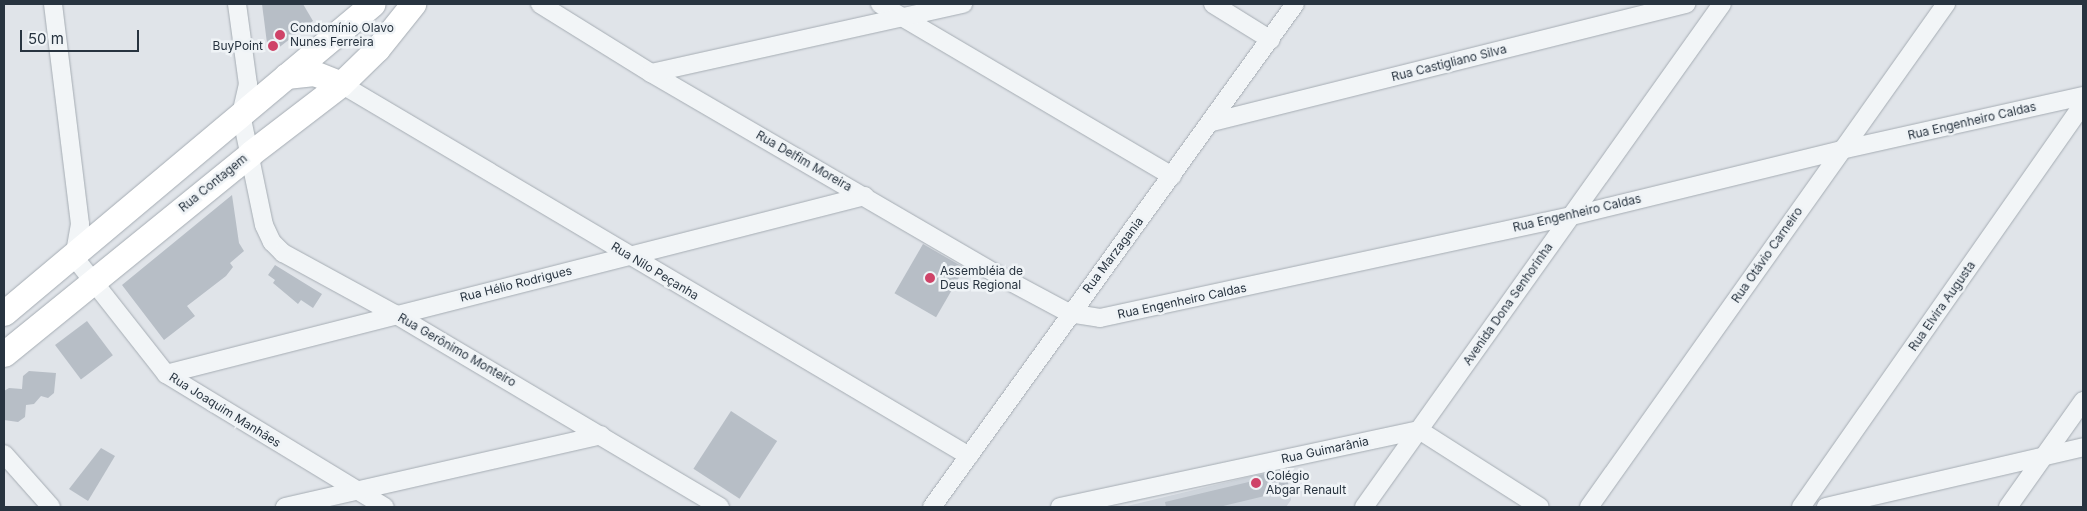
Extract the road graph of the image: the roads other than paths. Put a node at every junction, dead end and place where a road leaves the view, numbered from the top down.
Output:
1 (53, 4) edge
2 (237, 4) edge
3 (372, 4) edge
4 (402, 4) edge
5 (413, 4) edge
6 (540, 4) edge
7 (880, 4) edge
8 (963, 4) edge
9 (1213, 4) edge
10 (1295, 4) edge
11 (1687, 4) edge
12 (1722, 4) edge
13 (1946, 4) edge
14 (906, 19) junction
15 (390, 28) junction
16 (1271, 40) junction
17 (651, 73) junction
18 (286, 76) junction
19 (341, 84) junction
20 (266, 93) junction
21 (2083, 96) edge
22 (2083, 104) edge
23 (241, 114) junction
24 (1212, 122) junction
25 (288, 124) junction
26 (1841, 150) junction
27 (251, 153) junction
28 (1172, 176) junction
29 (865, 196) junction
30 (1571, 216) junction
31 (629, 256) junction
32 (74, 257) junction
33 (92, 281) junction
34 (4, 313) edge
35 (1070, 313) junction
36 (395, 314) junction
37 (4, 354) edge
38 (166, 374) junction
39 (2083, 401) edge
40 (1419, 430) junction
41 (601, 435) junction
42 (2083, 447) edge
43 (4, 454) edge
44 (969, 456) junction
45 (2044, 456) junction
46 (356, 490) junction
47 (51, 507) edge
48 (285, 507) edge
49 (385, 507) edge
50 (720, 507) edge
51 (932, 507) edge
52 (1060, 507) edge
53 (1364, 507) edge
54 (1540, 507) edge
55 (1589, 507) edge
56 (1801, 507) edge
57 (1826, 507) edge
58 (2008, 507) edge

1 - 32 street
2 - 23 street
3 - 18 street
4 - 15 street
5 - 15 street, Rua Contagem
6 - 17 street, Rua Delfim Moreira
7 - 14 street
8 - 14 street
9 - 16 street
10 - 16 street, Rua Marzagania
11 - 24 street, Rua Castigliano Silva
12 - 30 street, Avenida Dona Senhorinha
13 - 26 street, Rua Otávio Carneiro
14 - 17 street
14 - 28 street
15 - 19 street, Rua Contagem
16 - 24 street, Rua Marzagania
17 - 29 street, Rua Delfim Moreira
18 - 19 street
18 - 20 street
19 - 25 street, Rua Contagem
19 - 31 street, Rua Nilo Peçanha
20 - 23 street
20 - 25 street
21 - 26 street, Rua Engenheiro Caldas
22 - 56 street, Rua Elvira Augusta
23 - 27 street, Rua Gerônimo Monteiro
23 - 32 street
24 - 28 street, Rua Marzagania
25 - 27 street, Rua Contagem
26 - 30 street, Rua Engenheiro Caldas
26 - 55 street, Rua Otávio Carneiro
27 - 33 street, Rua Contagem
27 - 36 street, Rua Gerônimo Monteiro
28 - 35 street, Rua Marzagania
29 - 31 street, Rua Hélio Rodrigues
29 - 35 street, Rua Delfim Moreira
30 - 35 street, Rua Engenheiro Caldas
30 - 40 street, Avenida Dona Senhorinha
31 - 36 street, Rua Hélio Rodrigues
31 - 44 street, Rua Nilo Peçanha
32 - 33 street, Rua Joaquim Manhães
32 - 34 street
33 - 37 street, Rua Contagem
33 - 38 street, Rua Joaquim Manhães
35 - 44 street, Rua Marzagania
36 - 38 street, Rua Hélio Rodrigues
36 - 41 street, Rua Gerônimo Monteiro
38 - 46 street, Rua Joaquim Manhães
39 - 45 street
40 - 52 street, Rua Guimarânia
40 - 53 street, Avenida Dona Senhorinha
40 - 54 street
41 - 46 street
41 - 50 street, Rua Gerônimo Monteiro
42 - 45 street
43 - 47 street
44 - 51 street, Rua Marzagania
45 - 57 street
45 - 58 street
46 - 48 street
46 - 49 street, Rua Joaquim Manhães

